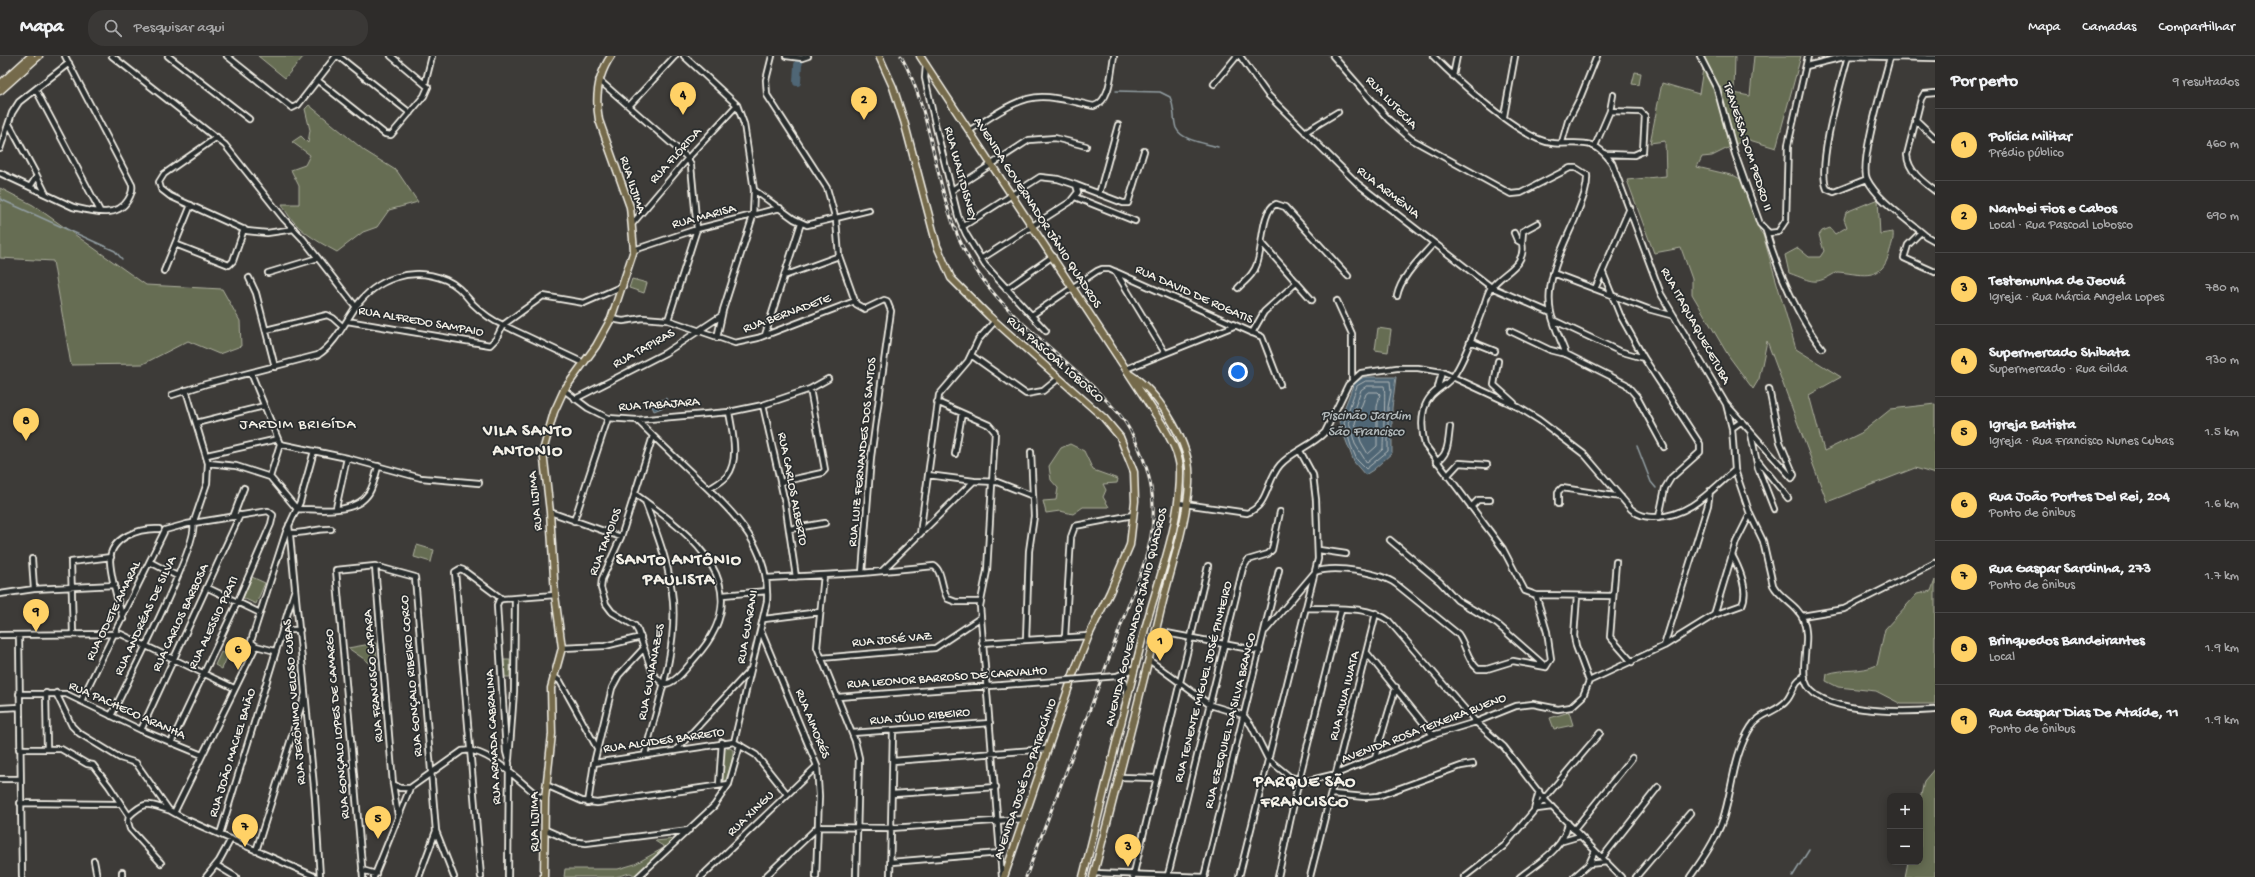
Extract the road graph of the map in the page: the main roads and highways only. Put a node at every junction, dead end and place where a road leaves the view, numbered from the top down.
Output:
1 (31, 56) edge
2 (39, 56) edge
3 (611, 56) edge
4 (879, 56) edge
5 (920, 56) edge
6 (0, 84) edge
7 (0, 91) edge
8 (1127, 371) junction
9 (1154, 395) junction
10 (1146, 399) junction
11 (1140, 653) junction
12 (1149, 660) junction
13 (1136, 668) junction
14 (1069, 687) joint
15 (1140, 693) junction
16 (1123, 715) junction
17 (1129, 735) junction
18 (1110, 769) junction
19 (1120, 775) junction
20 (1106, 785) junction
21 (1117, 785) junction
22 (1094, 875) edge
23 (544, 877) edge
24 (1003, 877) edge
25 (1083, 877) edge

1 - 6 main road
2 - 7 main road
3 - 23 main road, RUA ILJIMA
4 - 14 main road, RUA PASCOAL LOBOSCO
5 - 8 main road, AVENIDA GOVERNADOR JÂNIO QUADROS
8 - 9 main road, AVENIDA GOVERNADOR JÂNIO QUADROS
8 - 10 main road, AVENIDA GOVERNADOR JÂNIO QUADROS
9 - 10 main road
9 - 12 main road, AVENIDA GOVERNADOR JÂNIO QUADROS
10 - 11 main road, AVENIDA GOVERNADOR JÂNIO QUADROS
11 - 12 main road
11 - 13 main road, AVENIDA GOVERNADOR JÂNIO QUADROS
12 - 15 main road, AVENIDA GOVERNADOR JÂNIO QUADROS
13 - 15 main road
13 - 16 main road, AVENIDA GOVERNADOR JÂNIO QUADROS
14 - 24 main road, AVENIDA JOSÉ DO PATROCÍNIO
15 - 17 main road, AVENIDA GOVERNADOR JÂNIO QUADROS
16 - 17 main road
16 - 18 main road, AVENIDA GOVERNADOR JÂNIO QUADROS
17 - 19 main road, AVENIDA GOVERNADOR JÂNIO QUADROS
18 - 19 main road
18 - 20 main road, AVENIDA GOVERNADOR JÂNIO QUADROS
19 - 21 main road, AVENIDA GOVERNADOR JÂNIO QUADROS
20 - 21 main road
20 - 25 main road, AVENIDA GOVERNADOR JÂNIO QUADROS
21 - 22 main road, AVENIDA GOVERNADOR JÂNIO QUADROS

